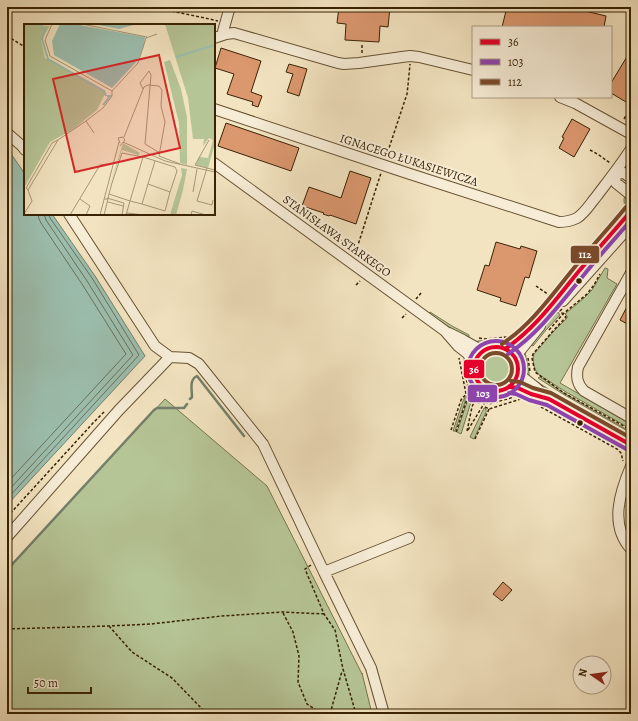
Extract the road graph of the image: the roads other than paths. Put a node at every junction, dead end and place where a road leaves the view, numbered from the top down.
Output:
1 (229, 10) dead end
2 (218, 36) edge
3 (472, 70) edge
4 (562, 98) edge
5 (215, 109) edge
6 (7, 133) edge
7 (631, 134) edge
8 (24, 149) edge
9 (631, 149) edge
10 (215, 164) edge
11 (616, 171) junction
12 (631, 178) edge
13 (631, 195) edge
14 (631, 211) edge
15 (70, 215) edge
16 (631, 225) edge
17 (631, 273) edge
18 (445, 331) junction
19 (505, 349) junction
20 (484, 351) junction
21 (170, 357) junction
22 (517, 361) junction
23 (475, 364) junction
24 (518, 372) junction
25 (510, 387) junction
26 (548, 399) junction
27 (631, 418) edge
28 (631, 446) edge
29 (631, 466) edge
30 (7, 536) edge
31 (409, 538) dead end
32 (631, 549) edge
33 (324, 572) junction
34 (384, 714) edge

1 - 2 street
2 - 3 street
4 - 7 street
5 - 11 street, IGNACEGO ŁUKASIEWICZA
6 - 8 street
9 - 11 street, IGNACEGO ŁUKASIEWICZA
10 - 18 street, STANISŁAWA STARKEGO
11 - 12 street
11 - 13 street
14 - 19 street
15 - 21 street
16 - 22 street
17 - 27 street
18 - 20 street
18 - 23 street
19 - 20 street
19 - 22 street
20 - 23 street
21 - 30 street
21 - 33 street
22 - 24 street
23 - 25 street
24 - 25 street
24 - 26 street
25 - 26 street
26 - 28 street
29 - 32 street
31 - 33 street
33 - 34 street

